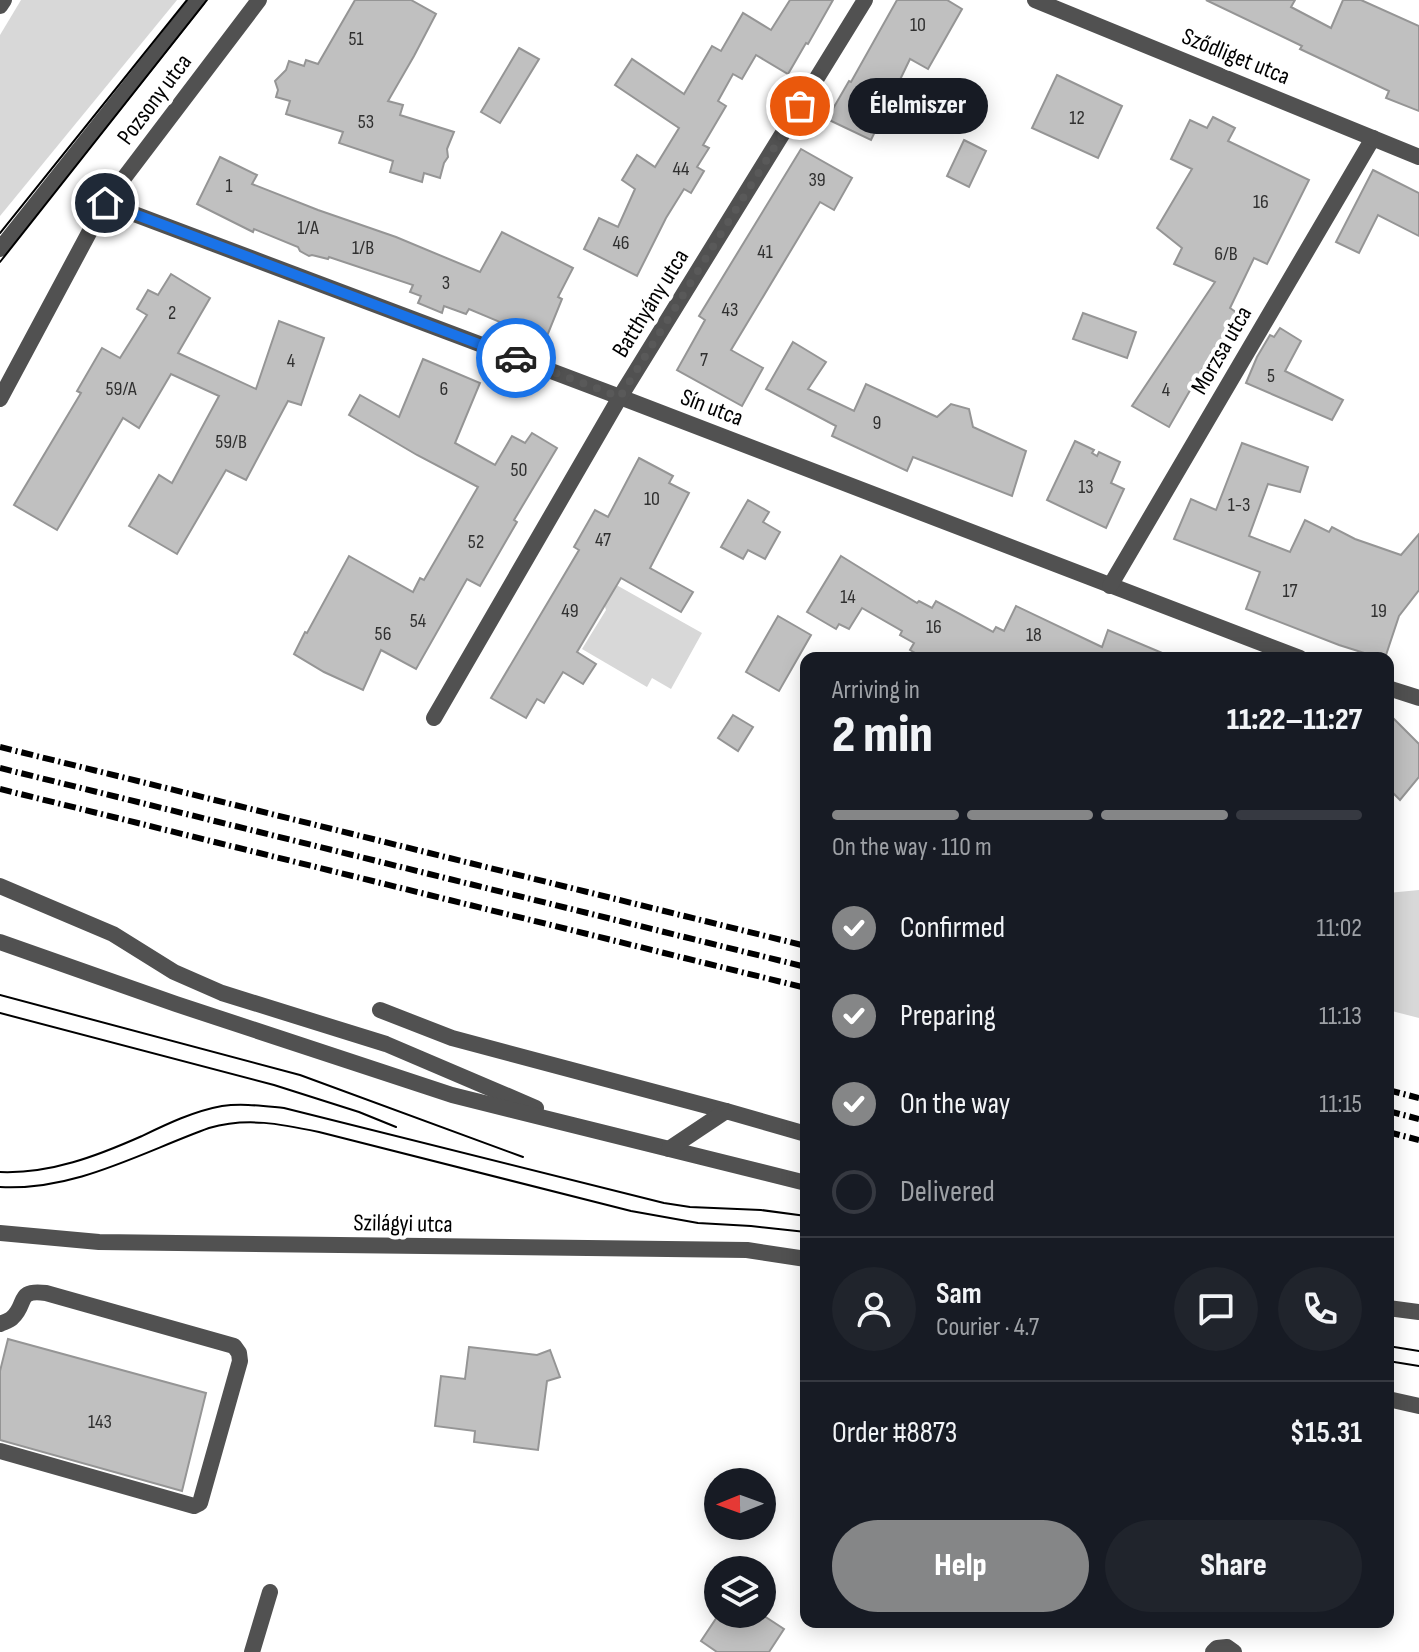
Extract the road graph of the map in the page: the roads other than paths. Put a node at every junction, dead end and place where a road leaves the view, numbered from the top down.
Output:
1 (4, 0) edge
2 (198, 0) edge
3 (259, 0) edge
4 (865, 0) edge
5 (1035, 0) edge
6 (0, 6) edge
7 (1373, 138) junction
8 (1419, 157) edge
9 (105, 203) junction
10 (0, 249) edge
11 (620, 397) junction
12 (0, 399) edge
13 (1110, 586) junction
14 (1284, 652) edge
15 (1394, 690) edge
16 (1419, 698) edge
17 (434, 718) dead end
18 (0, 886) edge
19 (0, 942) edge
20 (380, 1010) dead end
21 (726, 1111) junction
22 (581, 1128) junction
23 (800, 1132) edge
24 (669, 1149) junction
25 (800, 1182) edge
26 (0, 1233) edge
27 (800, 1258) edge
28 (1394, 1309) edge
29 (1419, 1312) edge
30 (0, 1324) edge
31 (1394, 1400) edge
32 (1419, 1406) edge
33 (0, 1451) edge
34 (270, 1592) dead end
35 (252, 1652) edge
36 (1213, 1652) edge
37 (1234, 1652) edge

1 - 6 street
2 - 10 street, Pozsony utca
3 - 9 street, Pozsony utca
4 - 11 street, Batthyány utca
5 - 7 street, Sződliget utca
7 - 8 street, Sződliget utca
7 - 13 street, Morzsa utca
9 - 11 street, Sín utca
9 - 12 street, Pozsony utca
11 - 13 street, Sín utca
11 - 17 street, Batthyány utca
13 - 14 street, Sín utca
15 - 16 street
18 - 22 street
19 - 22 street
20 - 21 street
21 - 23 street
21 - 24 street
22 - 24 street
24 - 25 street
26 - 27 street, Szilágyi utca
28 - 29 street
30 - 33 street
31 - 32 street
34 - 35 street
36 - 37 street

